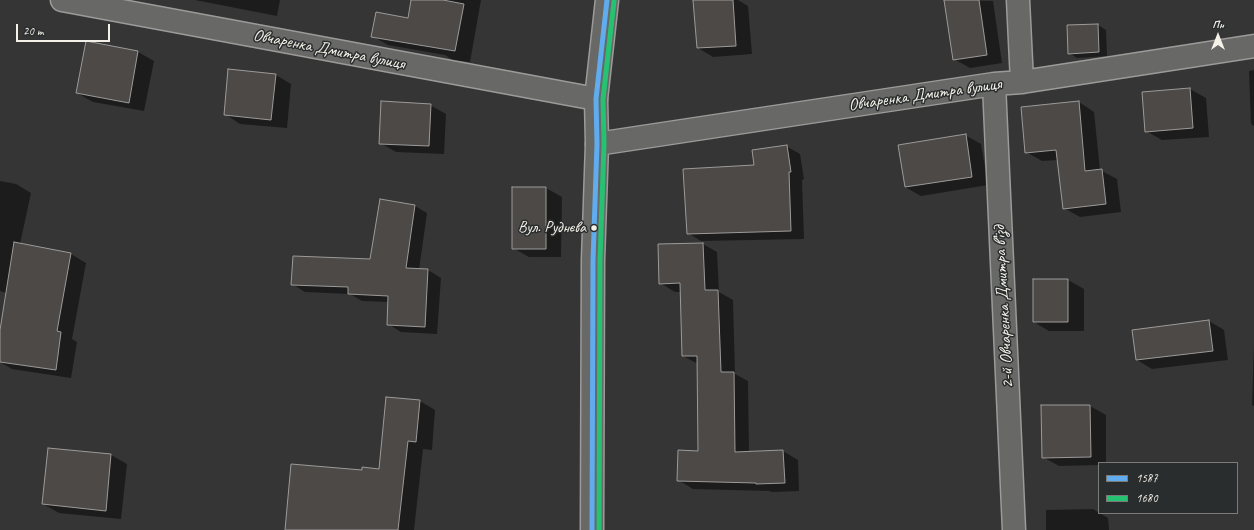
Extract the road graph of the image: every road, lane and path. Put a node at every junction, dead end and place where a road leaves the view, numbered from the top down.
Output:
1 (62, 0) edge
2 (607, 0) edge
3 (1018, 0) edge
4 (1254, 46) edge
5 (1022, 82) junction
6 (994, 84) junction
7 (596, 99) junction
8 (597, 144) junction
9 (592, 530) edge
10 (1014, 530) edge

1 - 7 main road, Овчаренка Дмитра вулиця
2 - 7 main road
3 - 5 main road
4 - 5 main road, Овчаренка Дмитра вулиця
5 - 6 main road, Овчаренка Дмитра вулиця
6 - 8 main road, Овчаренка Дмитра вулиця
6 - 10 main road, 2-й Овчаренка Дмитра в’їзд
7 - 8 main road
8 - 9 main road

